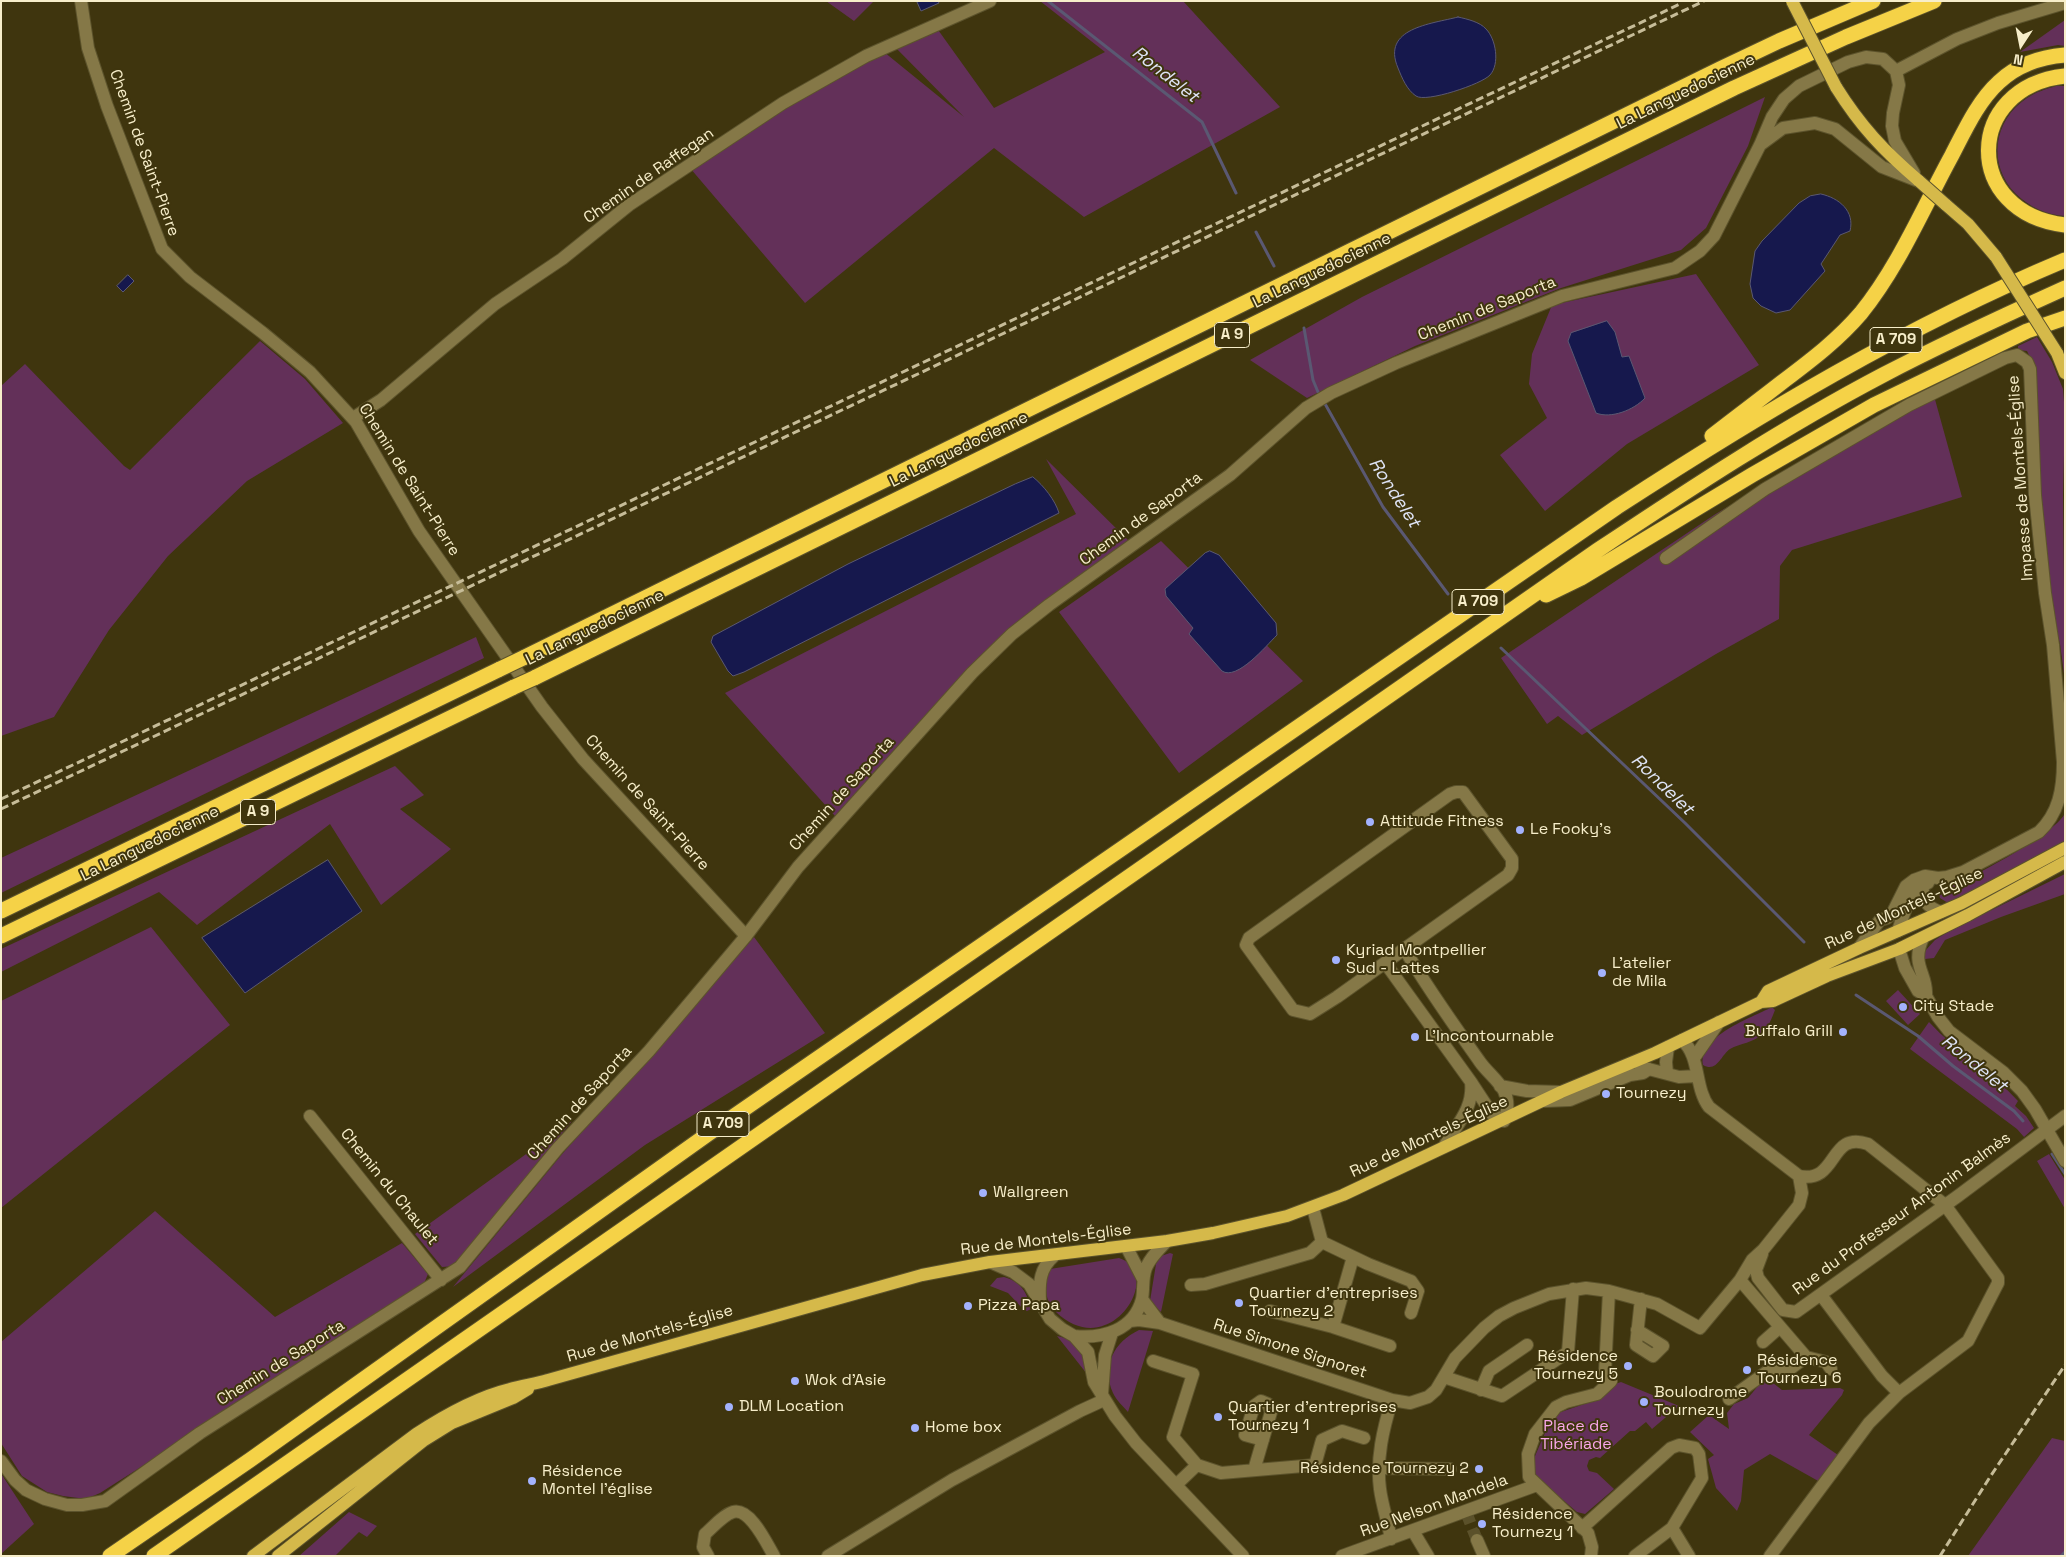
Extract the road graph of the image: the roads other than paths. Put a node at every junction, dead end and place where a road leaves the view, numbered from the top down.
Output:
1 (81, 1) edge
2 (990, 1) edge
3 (1792, 1) edge
4 (1873, 1) edge
5 (1934, 1) edge
6 (2065, 3) edge
7 (2065, 55) edge
8 (1896, 71) junction
9 (2065, 76) edge
10 (1760, 145) junction
11 (1919, 182) junction
12 (2065, 225) edge
13 (2065, 260) edge
14 (2065, 288) edge
15 (2065, 318) edge
16 (2065, 373) edge
17 (353, 418) junction
18 (1617, 506) junction
19 (1666, 558) dead end
20 (1497, 619) junction
21 (2065, 848) edge
22 (2065, 862) edge
23 (1938, 878) junction
24 (1923, 885) junction
25 (1, 911) edge
26 (1941, 912) junction
27 (1898, 931) junction
28 (1, 936) edge
29 (746, 936) junction
30 (1922, 938) junction
31 (1859, 948) junction
32 (1899, 949) junction
33 (1405, 950) junction
34 (1386, 964) junction
35 (1828, 976) junction
36 (1926, 996) junction
37 (1761, 1002) junction
38 (1719, 1022) junction
39 (1682, 1040) junction
40 (1668, 1047) junction
41 (1694, 1058) junction
42 (1626, 1065) junction
43 (1649, 1069) junction
44 (1667, 1073) junction
45 (1697, 1076) junction
46 (1471, 1082) junction
47 (1500, 1086) junction
48 (1561, 1092) junction
49 (1545, 1101) junction
50 (310, 1116) dead end
51 (2065, 1116) edge
52 (1504, 1121) junction
53 (2047, 1130) junction
54 (1444, 1147) junction
55 (2065, 1161) edge
56 (1799, 1176) junction
57 (1945, 1205) junction
58 (1313, 1208) junction
59 (1167, 1241) junction
60 (1322, 1242) junction
61 (1126, 1246) junction
62 (1763, 1250) junction
63 (1054, 1256) junction
64 (1353, 1257) junction
65 (990, 1262) junction
66 (1143, 1279) junction
67 (441, 1280) junction
68 (1740, 1280) junction
69 (1191, 1285) dead end
70 (1573, 1289) junction
71 (1609, 1291) junction
72 (1821, 1294) junction
73 (1142, 1299) junction
74 (1641, 1299) junction
75 (1040, 1300) junction
76 (1270, 1311) dead end
77 (1411, 1312) dead end
78 (1130, 1322) junction
79 (1160, 1323) junction
80 (1332, 1327) junction
81 (1780, 1327) junction
82 (1638, 1330) dead end
83 (1112, 1333) junction
84 (1074, 1336) junction
85 (1763, 1342) dead end
86 (1390, 1346) dead end
87 (1527, 1346) dead end
88 (1806, 1357) junction
89 (1153, 1361) dead end
90 (1831, 1369) dead end
91 (1444, 1377) junction
92 (1481, 1390) junction
93 (1899, 1393) junction
94 (1103, 1397) junction
95 (1392, 1400) junction
96 (1729, 1400) dead end
97 (465, 1412) junction
98 (1364, 1438) dead end
99 (1263, 1440) dead end
100 (1, 1461) edge
101 (1197, 1465) junction
102 (1380, 1468) junction
103 (1450, 1469) dead end
104 (1254, 1470) junction
105 (1176, 1485) junction
106 (1537, 1485) junction
107 (1582, 1528) junction
108 (1672, 1528) junction
109 (1413, 1531) junction
110 (1391, 1538) junction
111 (1477, 1540) tunnel mouth
112 (1243, 1555) edge
113 (110, 1556) edge
114 (154, 1556) edge
115 (253, 1556) edge
116 (278, 1556) edge
117 (708, 1556) edge
118 (774, 1556) edge
119 (828, 1556) edge
120 (1342, 1556) edge
121 (1428, 1556) edge
122 (1484, 1556) edge
123 (1591, 1556) edge
124 (1635, 1556) edge
125 (1689, 1556) edge
126 (1770, 1556) edge

1 - 17 street, Chemin de Saint-Pierre
2 - 17 street, Chemin de Raffegan
3 - 11 main road, bridge
4 - 25 highway, La Languedocienne / A 9, bridge
5 - 28 highway, La Languedocienne / A 9, bridge
6 - 8 street
7 - 18 highway
8 - 10 street, Chemin de Saporta
8 - 11 street
9 - 12 highway
10 - 11 street
10 - 29 street, Chemin de Saporta
11 - 16 main road, bridge
13 - 18 highway, A 709
14 - 20 highway, A 709
15 - 20 highway
17 - 29 street, Chemin de Saint-Pierre
18 - 113 highway, A 709
19 - 23 street, Impasse de Montels-Église
20 - 114 highway, A 709
21 - 26 main road, Rue de Montels-Église
22 - 30 main road, Rue de Montels-Église
23 - 24 street, Impasse de Montels-Église
23 - 31 street, Impasse de Montels-Église
24 - 26 street
24 - 27 street, Impasse de Montels-Église
26 - 27 main road, Rue de Montels-Église
26 - 32 main road
27 - 31 main road, Rue de Montels-Église
27 - 35 main road
29 - 67 street, Chemin de Saporta
30 - 32 main road, Rue de Montels-Église
30 - 36 street
31 - 37 main road, Rue de Montels-Église
32 - 35 main road, Rue de Montels-Église
32 - 36 street
33 - 34 street
33 - 34 street
33 - 47 street
34 - 46 street
35 - 37 main road, Rue de Montels-Église
36 - 53 street
37 - 38 main road, Rue de Montels-Église
38 - 39 main road, Rue de Montels-Église
38 - 41 street
39 - 40 main road, Rue de Montels-Église
39 - 41 street
40 - 42 main road, Rue de Montels-Église
40 - 44 street
41 - 45 street
42 - 43 street
42 - 48 main road, Rue de Montels-Église
43 - 44 street
43 - 49 street, Rue de Montels-Église
44 - 45 street
45 - 56 street
46 - 52 street
46 - 54 street
47 - 48 street
47 - 52 street
48 - 49 main road, Rue de Montels-Église
49 - 52 main road, Rue de Montels-Église
50 - 67 street, Chemin du Chaulet
51 - 53 street, Rue du Professeur Antonin Balmès
52 - 54 main road, Rue de Montels-Église
53 - 55 street
53 - 57 street, Rue du Professeur Antonin Balmès
54 - 58 main road, Rue de Montels-Église
56 - 57 street
56 - 62 street
57 - 72 street, Rue du Professeur Antonin Balmès
57 - 93 street
58 - 59 main road, Rue de Montels-Église
58 - 60 street
59 - 61 main road, Rue de Montels-Église
59 - 66 street
60 - 64 street
60 - 69 street
61 - 63 main road, Rue de Montels-Église
61 - 66 street
62 - 68 street
62 - 72 street, Rue du Professeur Antonin Balmès
63 - 65 main road, Rue de Montels-Église
63 - 75 street
64 - 77 street
64 - 80 street
65 - 75 street
65 - 97 main road, Rue de Montels-Église
66 - 73 street
67 - 100 street, Chemin de Saporta
68 - 74 street
68 - 81 street
70 - 71 street
70 - 91 street
70 - 92 street
71 - 74 street
71 - 106 street
72 - 93 street
73 - 78 street
73 - 79 street
74 - 82 street
75 - 84 street
76 - 80 street
78 - 79 street, Rue Simone Signoret
78 - 83 street
79 - 95 street, Rue Simone Signoret
80 - 86 street
81 - 85 street
81 - 88 street
83 - 84 street
83 - 94 street
84 - 94 street
87 - 92 street
88 - 90 street
88 - 96 street
89 - 101 street
91 - 92 street
91 - 95 street, Rue Simone Signoret
93 - 126 street
94 - 105 street
94 - 119 street
95 - 102 street
97 - 115 main road, Rue de Montels-Église
97 - 116 main road, Rue de Montels-Église
98 - 104 street
99 - 104 street
101 - 104 street
101 - 105 street
102 - 103 street
102 - 110 street
105 - 112 street
106 - 107 street
106 - 109 street, Rue Nelson Mandela
107 - 108 street
107 - 123 street
108 - 124 street
108 - 125 street
109 - 110 street, Rue Nelson Mandela
109 - 121 street
110 - 120 street, Rue Nelson Mandela
111 - 122 street
117 - 118 street

